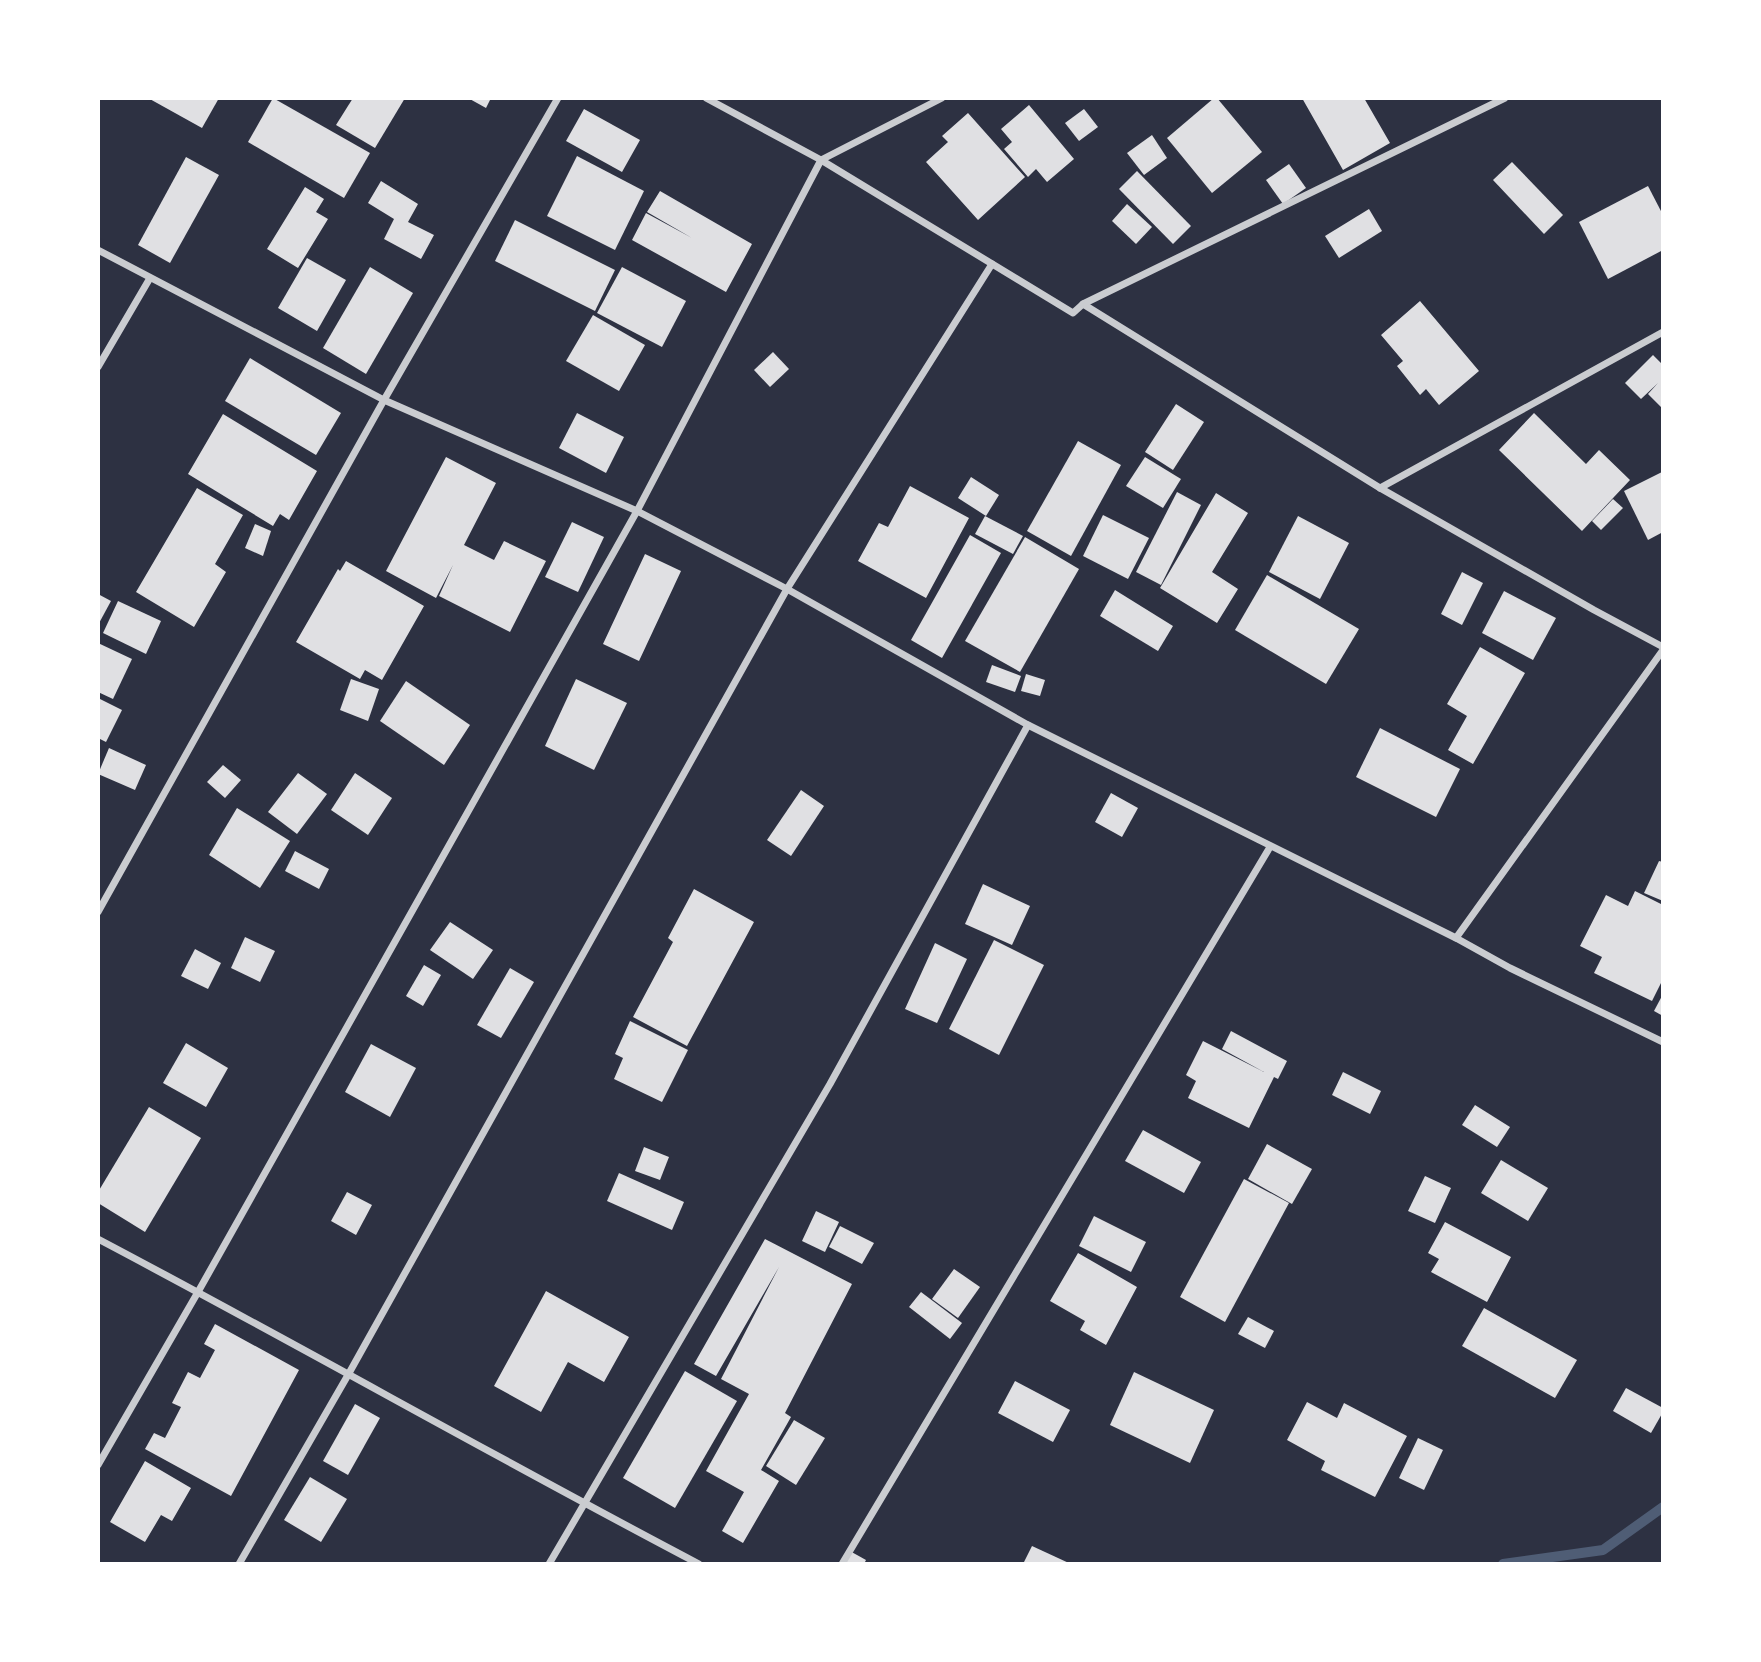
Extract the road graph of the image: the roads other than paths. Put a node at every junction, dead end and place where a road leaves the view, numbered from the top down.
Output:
1 (558, 98) edge
2 (706, 98) edge
3 (942, 98) edge
4 (1505, 98) edge
5 (821, 160) junction
6 (98, 250) edge
7 (992, 264) junction
8 (150, 278) junction
9 (1083, 304) junction
10 (1663, 332) edge
11 (98, 367) edge
12 (384, 400) junction
13 (1380, 488) junction
14 (637, 511) junction
15 (787, 589) junction
16 (1663, 648) edge
17 (1028, 725) junction
18 (1270, 846) junction
19 (98, 912) edge
20 (1456, 938) junction
21 (1663, 1042) edge
22 (98, 1239) edge
23 (198, 1292) junction
24 (348, 1375) junction
25 (98, 1465) edge
26 (584, 1504) junction
27 (239, 1564) edge
28 (549, 1564) edge
29 (699, 1564) edge
30 (842, 1564) edge

1 - 12 street
2 - 5 street
3 - 5 street
4 - 9 street
5 - 7 street
5 - 14 street
6 - 8 street
7 - 9 street
7 - 15 street
8 - 11 street
8 - 12 street
9 - 13 street
10 - 13 street
12 - 14 street
12 - 19 street
13 - 16 street
14 - 15 street
14 - 23 street
15 - 17 street
15 - 24 street
16 - 20 street
17 - 18 street
17 - 26 street
18 - 20 street
18 - 30 street
20 - 21 street
22 - 23 street
23 - 24 street
23 - 25 street
24 - 26 street
24 - 27 street
26 - 28 street
26 - 29 street

